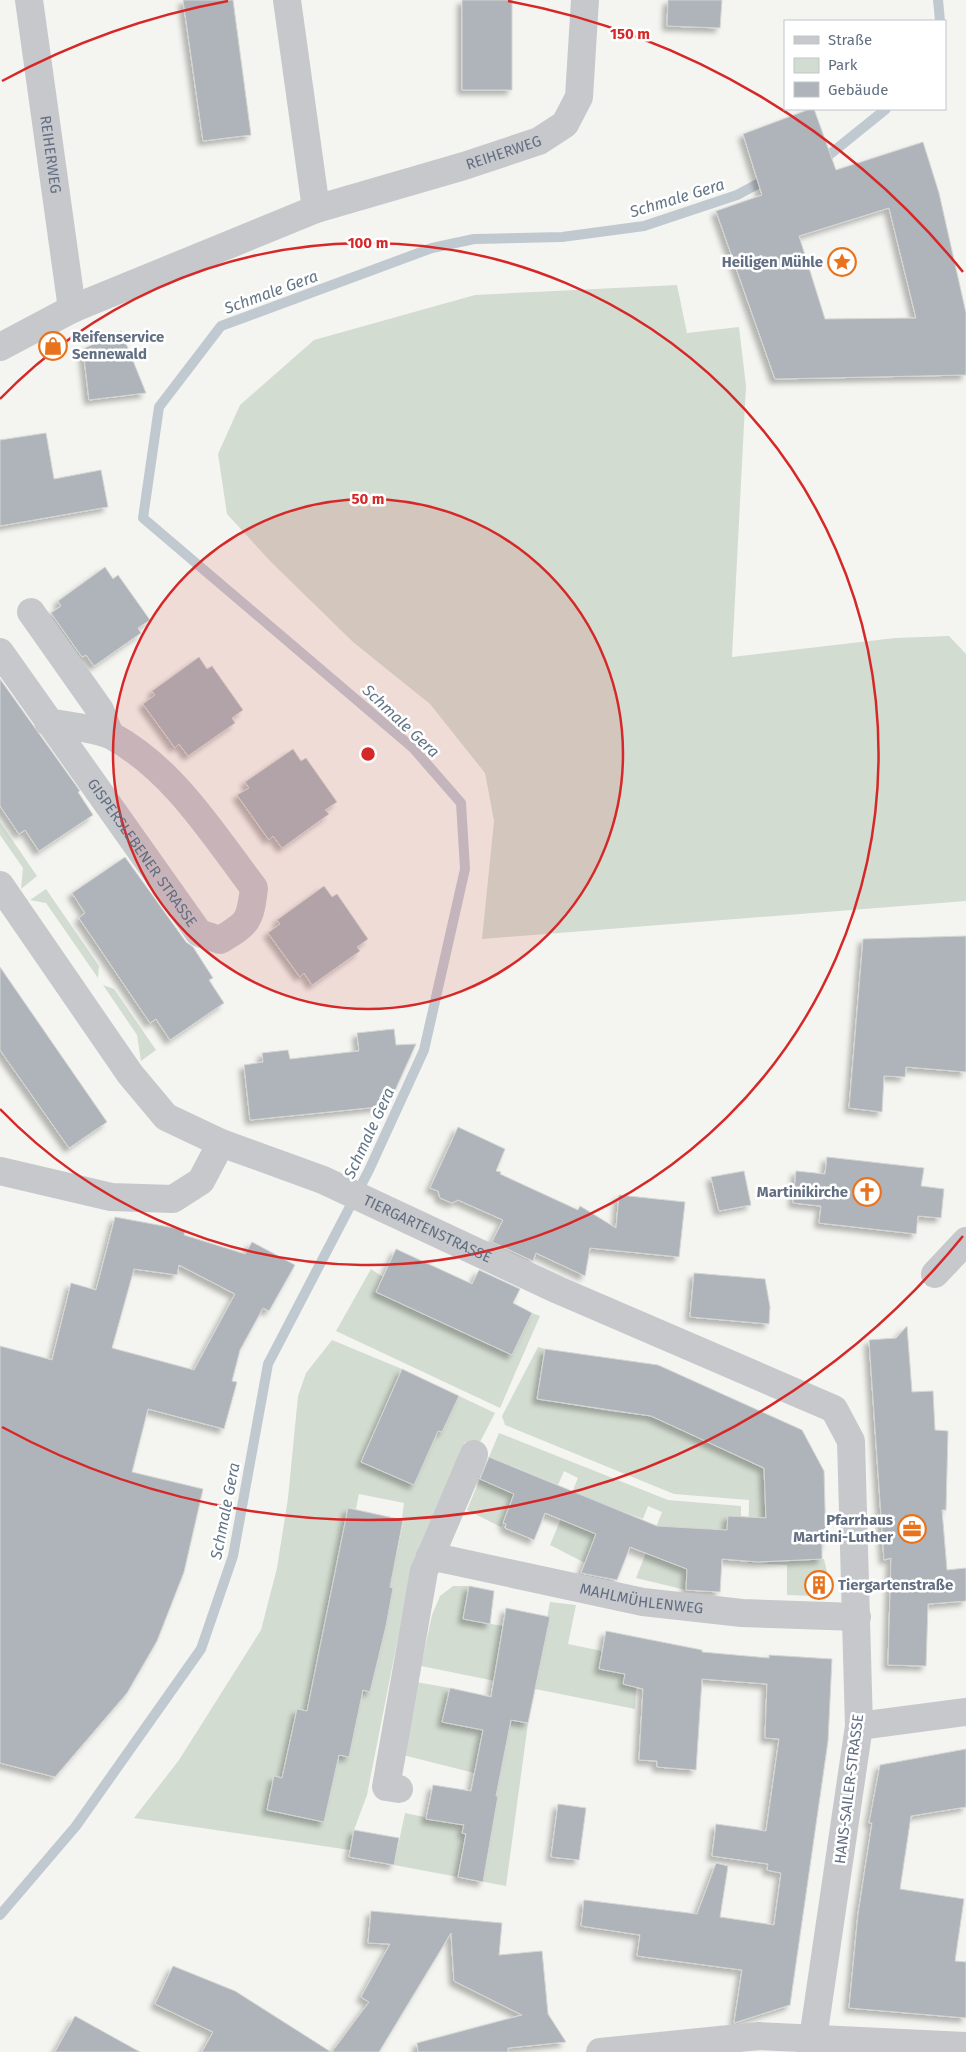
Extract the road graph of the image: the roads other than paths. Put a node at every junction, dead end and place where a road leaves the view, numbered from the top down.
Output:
1 (29, 0) edge
2 (287, 0) edge
3 (585, 0) edge
4 (316, 209) junction
5 (72, 309) junction
6 (0, 347) edge
7 (31, 612) dead end
8 (0, 652) edge
9 (48, 722) junction
10 (110, 735) junction
11 (0, 884) edge
12 (221, 1143) junction
13 (0, 1171) edge
14 (966, 1241) edge
15 (935, 1274) dead end
16 (834, 1409) joint
17 (474, 1454) dead end
18 (430, 1556) junction
19 (857, 1617) junction
20 (966, 1712) edge
21 (860, 1726) junction
22 (399, 1789) dead end
23 (812, 2045) edge
24 (966, 2046) edge
25 (600, 2052) edge

1 - 5 street, REIHERWEG
2 - 4 street
3 - 4 street, REIHERWEG
4 - 5 street, REIHERWEG
5 - 6 street, REIHERWEG
7 - 10 street
8 - 9 street, GISPERSLEBENER STRASSE
9 - 10 street, GISPERSLEBENER STRASSE
9 - 10 street, GISPERSLEBENER STRASSE
11 - 12 street
12 - 13 street
12 - 16 street, TIERGARTENSTRASSE
14 - 15 street
16 - 19 street, HANS-SAILER-STRASSE
17 - 18 street
18 - 19 street, MAHLMÜHLENWEG
18 - 22 street
19 - 21 street, HANS-SAILER-STRASSE
20 - 21 street
21 - 23 street, HANS-SAILER-STRASSE
23 - 24 street
23 - 25 street

